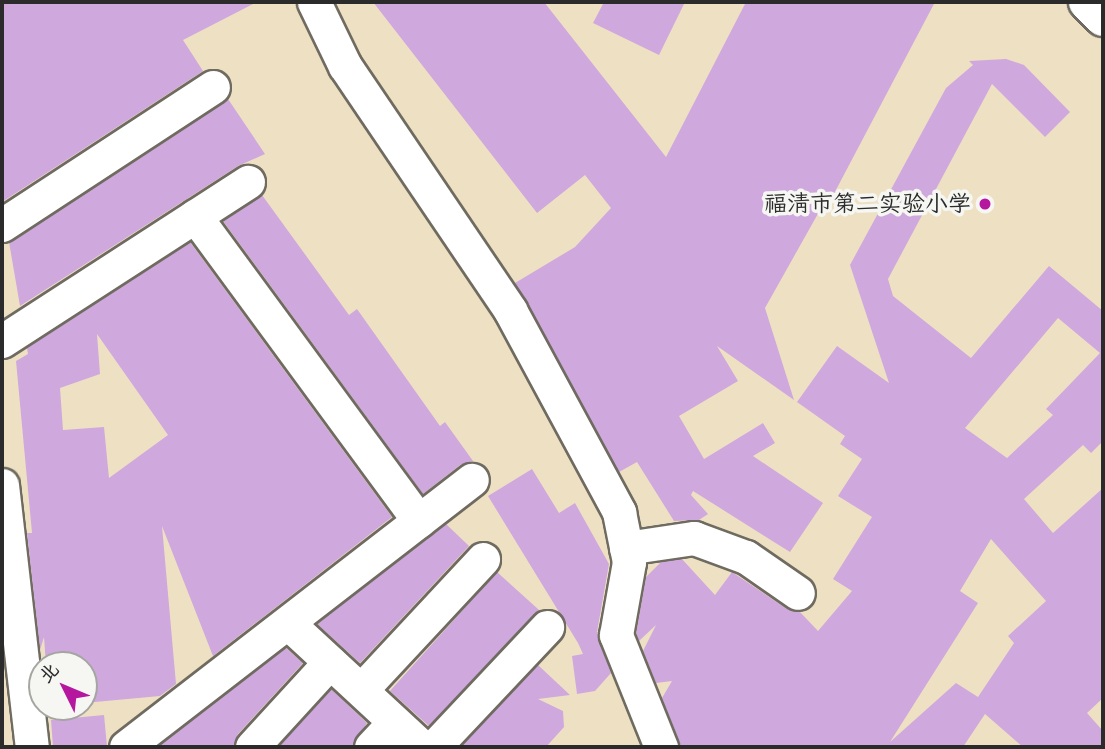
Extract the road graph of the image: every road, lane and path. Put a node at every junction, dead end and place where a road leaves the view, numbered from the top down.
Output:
1 (314, 2) edge
2 (1088, 2) edge
3 (1103, 17) edge
4 (213, 87) dead end
5 (248, 182) dead end
6 (195, 216) junction
7 (2, 225) edge
8 (2, 341) edge
9 (472, 480) dead end
10 (2, 485) edge
11 (419, 521) junction
12 (626, 548) junction
13 (483, 559) dead end
14 (798, 593) dead end
15 (289, 624) junction
16 (547, 627) dead end
17 (330, 663) junction
18 (361, 690) junction
19 (394, 722) junction
20 (32, 747) edge
21 (126, 747) edge
22 (252, 747) edge
23 (371, 747) edge
24 (422, 747) edge
25 (434, 747) edge
26 (660, 747) edge

1 - 12 street
2 - 3 main road
4 - 7 street
5 - 6 street
6 - 8 street
6 - 11 street
9 - 11 street
10 - 20 street
11 - 15 street
12 - 14 street
12 - 26 street
13 - 18 street
15 - 17 street
15 - 21 street
16 - 25 street
17 - 18 street
17 - 22 street
18 - 19 street
19 - 23 street
19 - 24 street

